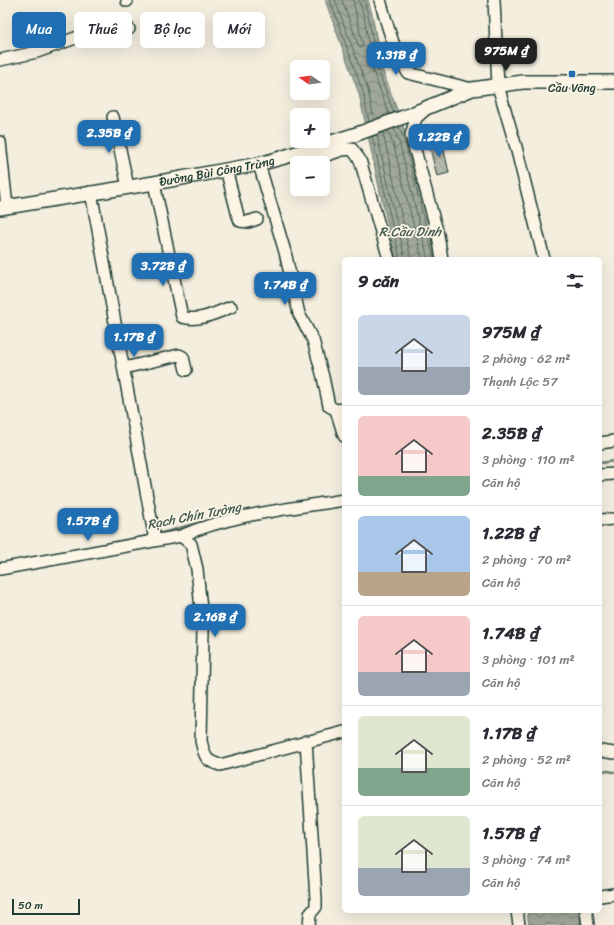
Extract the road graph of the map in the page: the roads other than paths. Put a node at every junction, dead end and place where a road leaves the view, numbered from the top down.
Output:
1 (380, 0) edge
2 (494, 0) edge
3 (74, 38) edge
4 (0, 60) edge
5 (614, 82) edge
6 (498, 86) junction
7 (472, 89) junction
8 (429, 106) junction
9 (113, 117) dead end
10 (0, 142) edge
11 (298, 153) junction
12 (259, 164) junction
13 (226, 169) junction
14 (154, 182) junction
15 (128, 187) junction
16 (91, 192) junction
17 (4, 207) edge
18 (257, 219) dead end
19 (388, 257) edge
20 (442, 257) edge
21 (544, 257) edge
22 (231, 307) dead end
23 (124, 368) junction
24 (186, 370) dead end
25 (340, 409) edge
26 (342, 422) edge
27 (614, 441) edge
28 (602, 443) edge
29 (614, 474) edge
30 (602, 475) edge
31 (342, 500) edge
32 (602, 520) edge
33 (614, 520) edge
34 (155, 536) junction
35 (181, 536) junction
36 (0, 569) edge
37 (342, 732) edge
38 (306, 741) junction
39 (602, 750) edge
40 (614, 753) edge
41 (614, 894) edge
42 (602, 896) edge
43 (517, 913) edge
44 (586, 913) edge
45 (309, 925) edge
46 (519, 925) edge
47 (588, 925) edge

1 - 7 street
2 - 6 street
3 - 4 street
5 - 6 street, Đường Bùi Công Trừng
6 - 7 street, Đường Bùi Công Trừng
6 - 21 street
7 - 8 street, Đường Bùi Công Trừng
8 - 11 street, Đường Bùi Công Trừng
8 - 20 street
9 - 15 street
10 - 17 street
11 - 12 street, Đường Bùi Công Trừng
11 - 19 street
12 - 13 street, Đường Bùi Công Trừng
12 - 25 street
13 - 14 street, Đường Bùi Công Trừng
13 - 18 street
14 - 15 street, Đường Bùi Công Trừng
14 - 22 street
15 - 16 street, Đường Bùi Công Trừng
16 - 17 street, Đường Bùi Công Trừng
16 - 23 street
23 - 24 street
23 - 34 street
25 - 26 street
27 - 28 street
29 - 30 street
31 - 35 street
32 - 33 street
34 - 35 street
34 - 36 street
35 - 38 street
37 - 38 street
38 - 45 street
39 - 40 street
41 - 42 street
43 - 46 street
44 - 47 street

